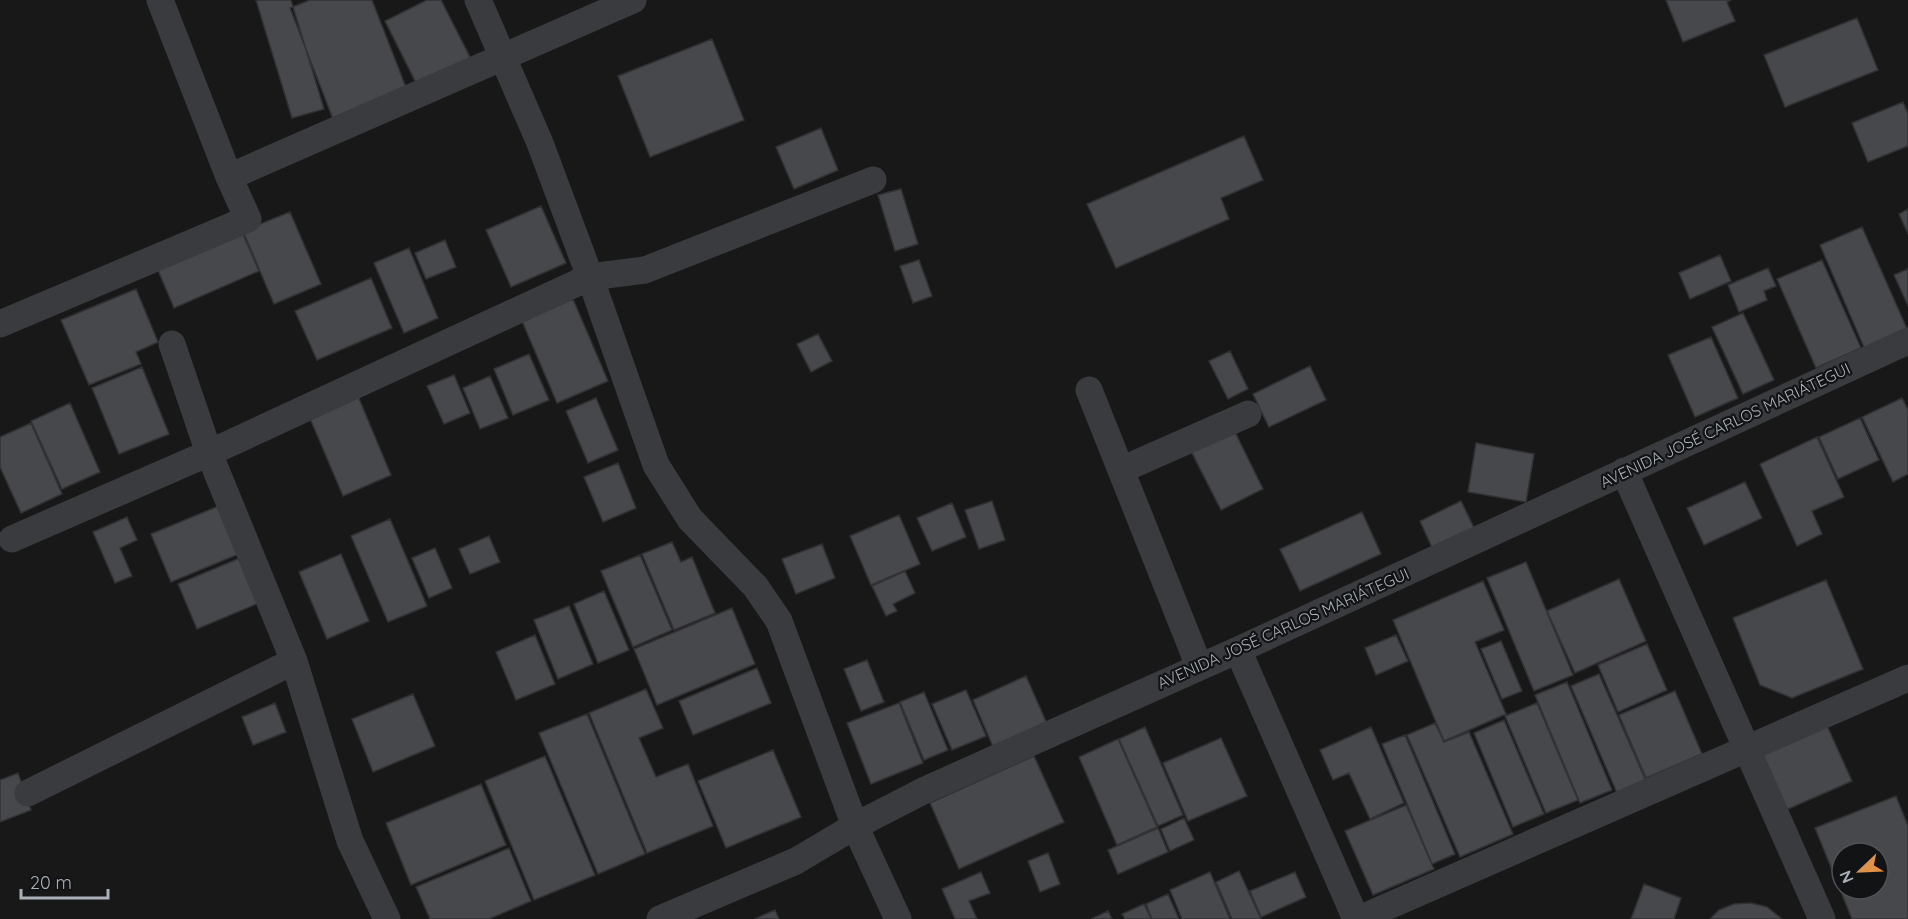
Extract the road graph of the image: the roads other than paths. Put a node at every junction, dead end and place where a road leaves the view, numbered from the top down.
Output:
1 (160, 0) edge
2 (478, 0) edge
3 (633, 0) edge
4 (504, 58) junction
5 (229, 177) junction
6 (873, 180) dead end
7 (590, 277) junction
8 (0, 324) edge
9 (1908, 341) edge
10 (172, 344) dead end
11 (1089, 390) dead end
12 (1248, 414) dead end
13 (209, 453) junction
14 (1121, 470) junction
15 (1624, 471) junction
16 (12, 539) dead end
17 (1238, 650) junction
18 (294, 661) junction
19 (1198, 666) junction
20 (1908, 678) edge
21 (1745, 748) junction
22 (28, 793) dead end
23 (855, 826) junction
24 (387, 919) edge
25 (660, 919) edge
26 (898, 919) edge
27 (1357, 919) edge
28 (1822, 919) edge

1 - 5 street
2 - 4 street
3 - 4 street
4 - 5 street
4 - 7 street
5 - 8 street
6 - 7 street
7 - 13 street
7 - 23 street
9 - 15 street, AVENIDA JOSÉ CARLOS MARIÁTEGUI
10 - 13 street
11 - 14 street
12 - 14 street
13 - 16 street
13 - 18 street
14 - 19 street
15 - 17 street, AVENIDA JOSÉ CARLOS MARIÁTEGUI
15 - 21 street
17 - 19 street, AVENIDA JOSÉ CARLOS MARIÁTEGUI
17 - 27 street
18 - 22 street
18 - 24 street
19 - 23 street, AVENIDA JOSÉ CARLOS MARIÁTEGUI
20 - 21 street
21 - 27 street
21 - 28 street
23 - 25 street, AVENIDA JOSÉ CARLOS MARIÁTEGUI
23 - 26 street

